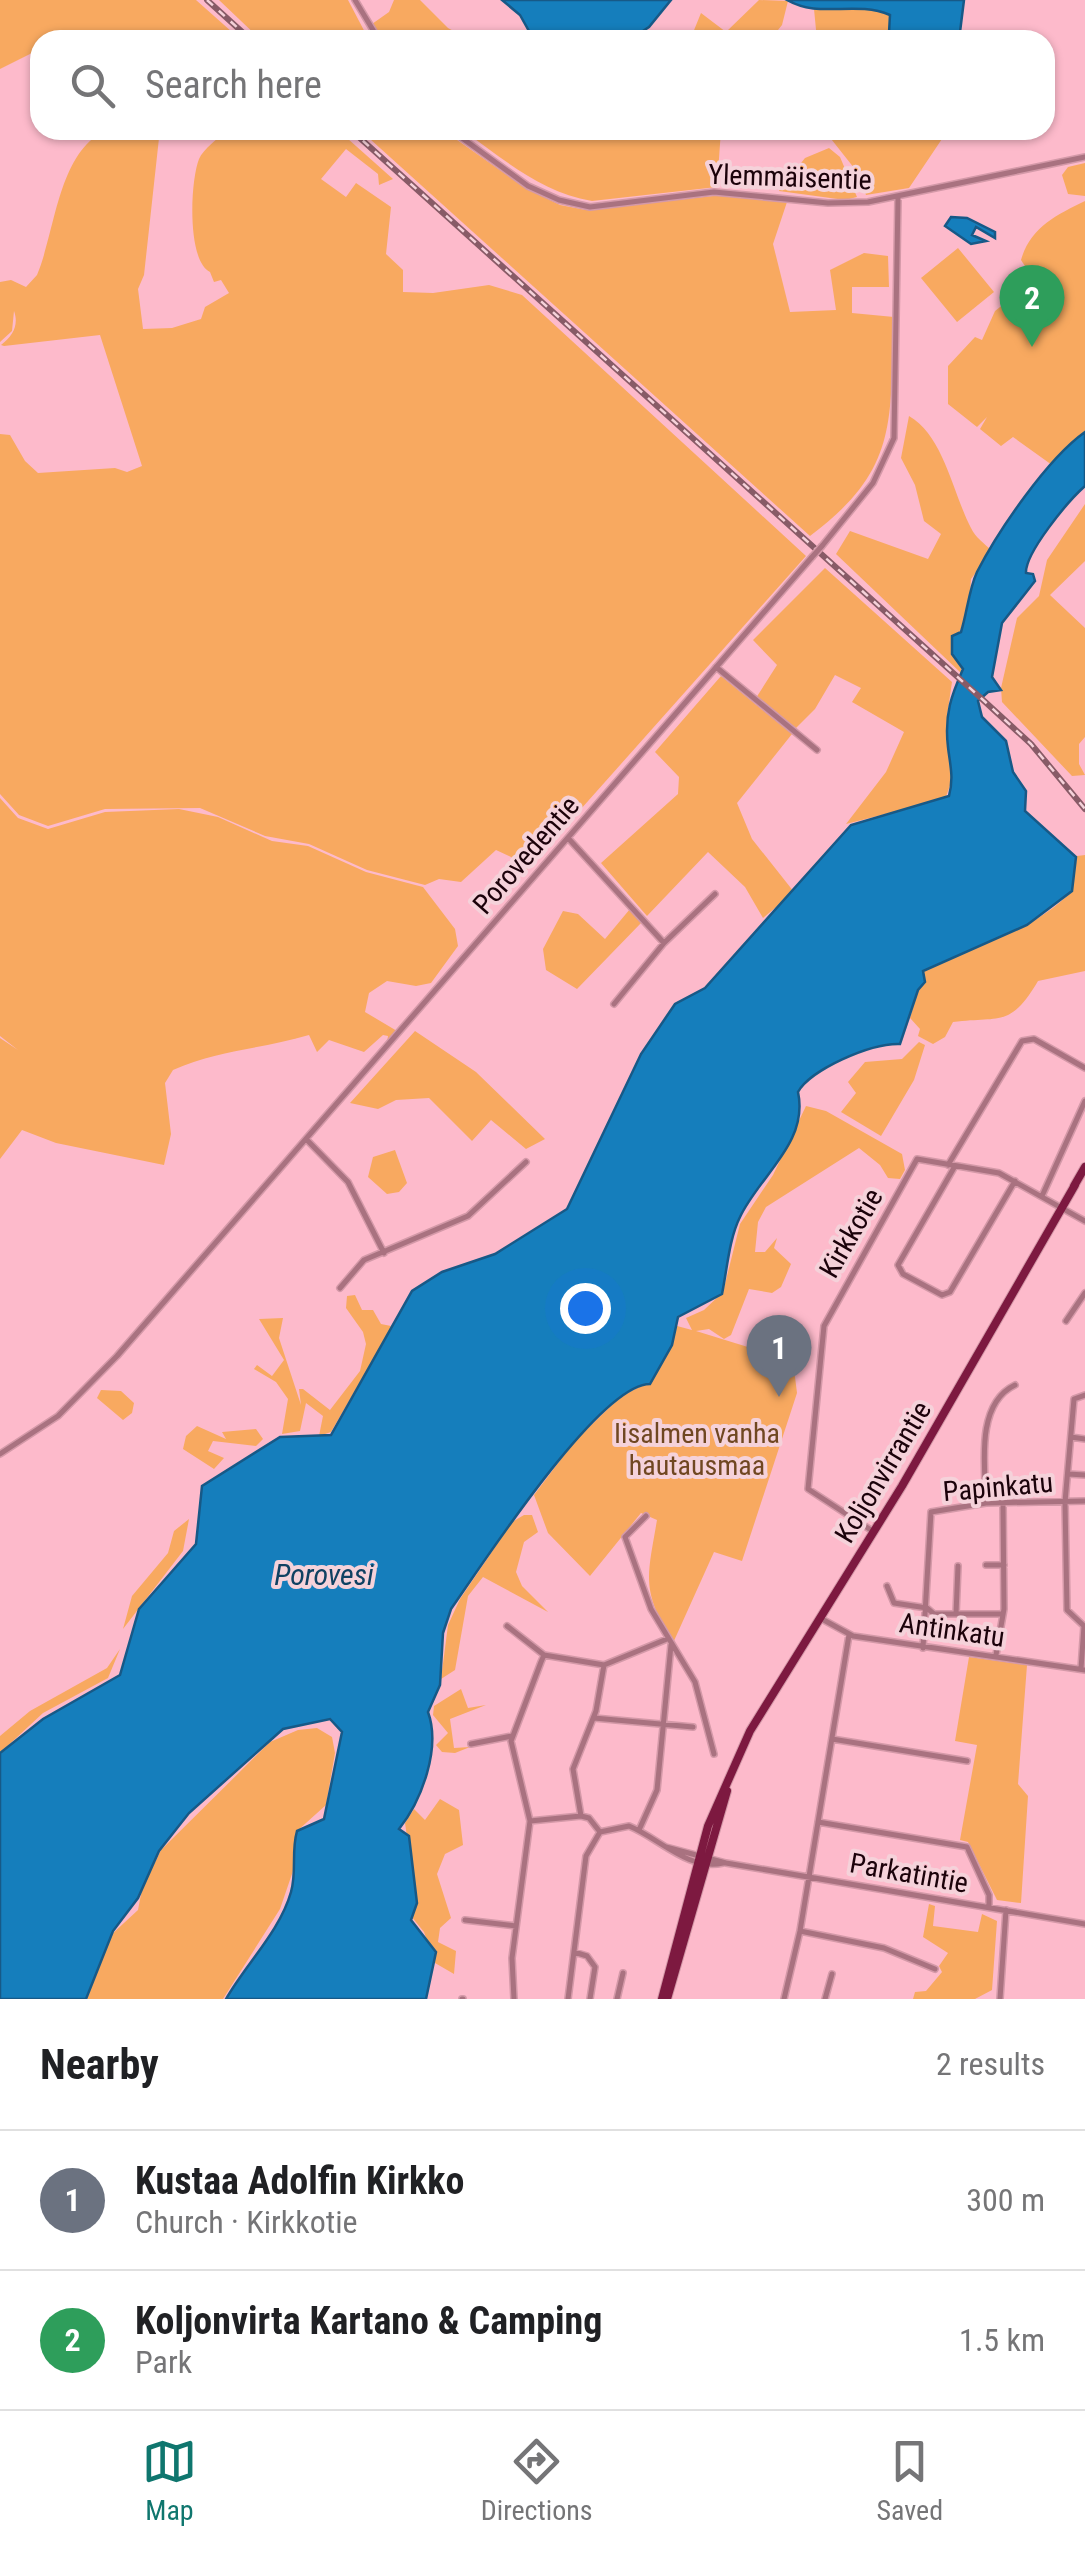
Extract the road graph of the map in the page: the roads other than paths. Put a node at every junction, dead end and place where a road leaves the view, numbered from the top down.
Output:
1 (355, 0) edge
2 (373, 30) edge
3 (465, 140) edge
4 (1085, 156) edge
5 (898, 198) junction
6 (716, 667) junction
7 (817, 750) dead end
8 (567, 838) junction
9 (716, 894) dead end
10 (664, 943) junction
11 (614, 1004) dead end
12 (1085, 1068) edge
13 (1085, 1100) edge
14 (306, 1139) junction
15 (526, 1162) dead end
16 (952, 1166) junction
17 (1085, 1167) edge
18 (1015, 1181) junction
19 (1044, 1197) junction
20 (1063, 1208) junction
21 (1085, 1222) edge
22 (384, 1253) junction
23 (340, 1288) dead end
24 (1085, 1292) edge
25 (1066, 1321) dead end
26 (1015, 1386) dead end
27 (1085, 1394) edge
28 (1071, 1437) junction
29 (1085, 1439) edge
30 (0, 1454) edge
31 (1068, 1474) junction
32 (1085, 1476) edge
33 (1085, 1501) edge
34 (1065, 1502) junction
35 (986, 1503) junction
36 (1003, 1503) junction
37 (646, 1516) dead end
38 (874, 1532) junction
39 (986, 1565) dead end
40 (1004, 1565) junction
41 (958, 1566) dead end
42 (887, 1586) dead end
43 (927, 1608) junction
44 (956, 1614) junction
45 (1003, 1614) junction
46 (819, 1617) junction
47 (507, 1626) dead end
48 (849, 1635) junction
49 (669, 1642) junction
50 (923, 1648) junction
51 (544, 1655) junction
52 (996, 1656) junction
53 (604, 1665) junction
54 (1083, 1670) edge
55 (594, 1718) junction
56 (662, 1724) junction
57 (693, 1727) dead end
58 (512, 1736) junction
59 (832, 1739) junction
60 (471, 1744) dead end
61 (714, 1754) dead end
62 (967, 1761) dead end
63 (581, 1816) junction
64 (530, 1822) junction
65 (818, 1822) junction
66 (639, 1830) junction
67 (600, 1832) junction
68 (702, 1859) junction
69 (808, 1876) junction
70 (990, 1907) junction
71 (1006, 1910) junction
72 (465, 1920) dead end
73 (1085, 1924) edge
74 (516, 1926) junction
75 (800, 1931) junction
76 (574, 1952) junction
77 (935, 1969) dead end
78 (624, 1973) dead end
79 (832, 1974) dead end
80 (514, 1999) edge
81 (568, 1999) edge
82 (590, 1999) edge
83 (616, 1999) edge
84 (664, 1999) edge
85 (784, 1999) edge
86 (825, 1999) edge
87 (1000, 1999) edge

1 - 2 street
3 - 5 street, Ylemmäisentie
4 - 5 street, Ylemmäisentie
5 - 6 street, Porovedentie, bridge
6 - 7 street
6 - 8 street, Porovedentie
8 - 10 street
8 - 14 street, Porovedentie
9 - 10 street
10 - 11 street
12 - 16 street
13 - 19 street
14 - 22 street
14 - 30 street, Porovedentie
15 - 22 street
16 - 18 street
16 - 18 street
16 - 38 street, Kirkkotie
17 - 20 main road, Koljonvirrantie
18 - 19 street
19 - 20 street
20 - 21 street
20 - 38 main road, Koljonvirrantie
22 - 23 street
24 - 25 street
26 - 35 street
27 - 28 street
28 - 29 street
28 - 31 street
31 - 32 street
31 - 34 street
33 - 34 street, Papinkatu
34 - 36 street, Papinkatu
34 - 54 street
35 - 36 street, Papinkatu
35 - 43 street, Papinkatu
36 - 40 street
37 - 49 street
38 - 46 main road, Koljonvirrantie
39 - 40 street
40 - 45 street
41 - 44 street
42 - 43 street
43 - 44 street
43 - 50 street, Papinkatu
44 - 45 street
45 - 52 street
46 - 48 street, Antinkatu
46 - 68 main road, Koljonvirrantie
47 - 51 street
48 - 50 street, Antinkatu
48 - 59 street
49 - 53 street
49 - 56 street
49 - 61 street
50 - 52 street, Antinkatu
51 - 53 street
51 - 58 street
52 - 54 street, Antinkatu
53 - 55 street
55 - 56 street
55 - 63 street
56 - 57 street
56 - 66 street
58 - 60 street
58 - 64 street
59 - 62 street
59 - 65 street
63 - 64 street
63 - 67 street
64 - 74 street
65 - 69 street
65 - 70 street
66 - 67 street
66 - 68 street, Parkatintie
67 - 76 street
68 - 69 street, Parkatintie
68 - 84 main road, Koljonvirrantie
69 - 70 street, Parkatintie
69 - 75 street
70 - 71 street, Parkatintie
71 - 73 street, Parkatintie
71 - 87 street
72 - 74 street
74 - 80 street
75 - 77 street
75 - 85 street
76 - 81 street
76 - 82 street
78 - 83 street
79 - 86 street

